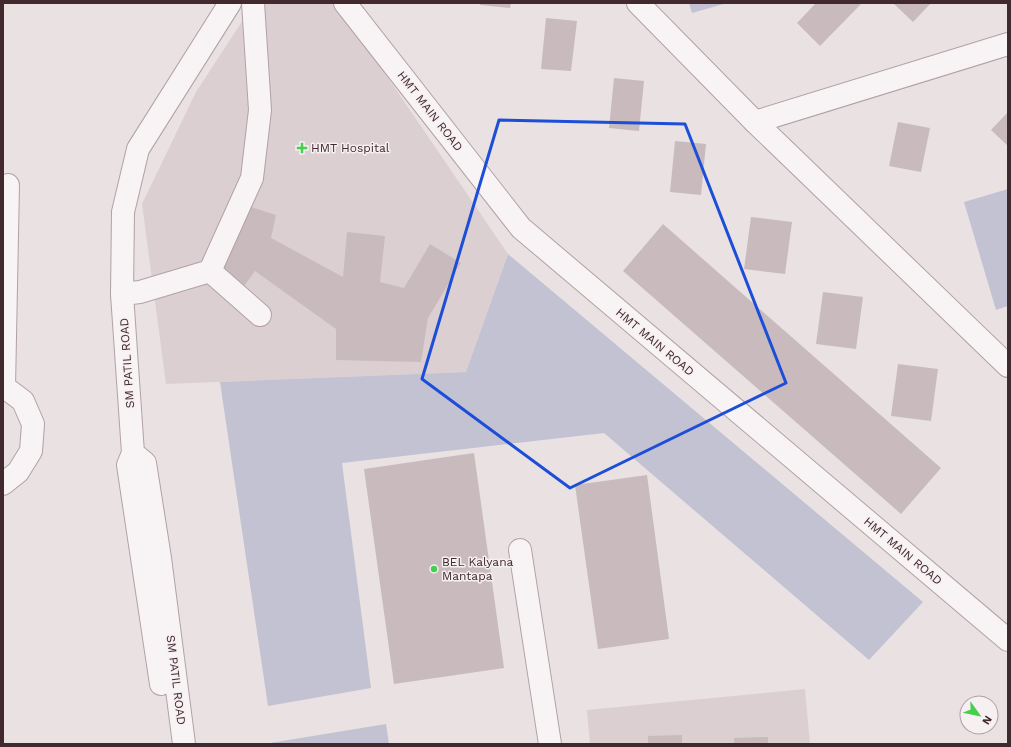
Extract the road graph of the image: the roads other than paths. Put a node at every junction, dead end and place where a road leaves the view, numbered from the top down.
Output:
1 (230, 3) edge
2 (253, 3) edge
3 (345, 3) edge
4 (638, 3) edge
5 (1008, 44) edge
6 (755, 122) junction
7 (8, 184) dead end
8 (210, 271) junction
9 (122, 294) junction
10 (260, 316) dead end
11 (1008, 366) edge
12 (4, 387) edge
13 (133, 453) junction
14 (3, 484) edge
15 (520, 550) dead end
16 (1008, 640) edge
17 (169, 734) edge
18 (184, 744) edge
19 (550, 744) edge

1 - 9 street, SM PATIL ROAD
2 - 8 street
3 - 16 street, HMT MAIN ROAD
4 - 6 street
5 - 6 street
6 - 11 street
7 - 12 street
8 - 9 street
8 - 10 street
9 - 13 street, SM PATIL ROAD
12 - 14 street
13 - 17 street
13 - 18 street, SM PATIL ROAD
15 - 19 street

